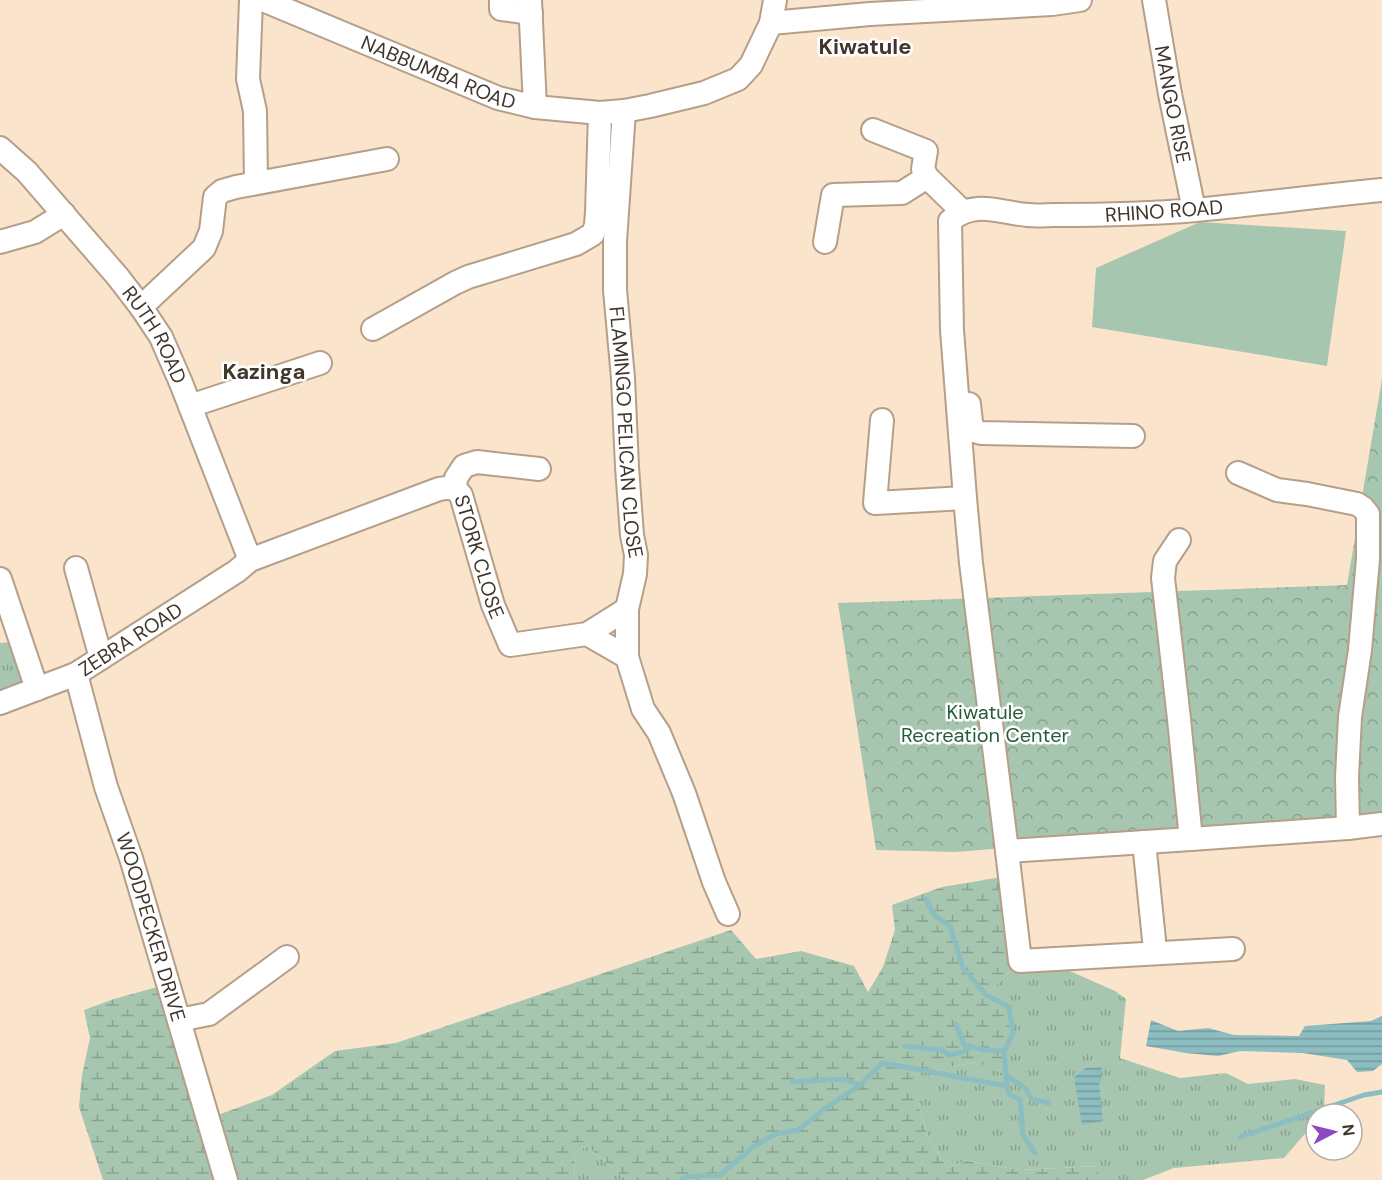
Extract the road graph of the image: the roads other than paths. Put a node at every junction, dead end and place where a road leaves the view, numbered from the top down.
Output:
1 (251, 0) edge
2 (263, 0) edge
3 (501, 0) edge
4 (775, 0) edge
5 (1080, 0) edge
6 (1154, 0) edge
7 (1052, 2) edge
8 (530, 6) edge
9 (871, 7) edge
10 (771, 23) junction
11 (535, 107) junction
12 (624, 111) junction
13 (600, 113) junction
14 (873, 130) dead end
15 (0, 148) edge
16 (387, 159) dead end
17 (927, 177) junction
18 (256, 183) junction
19 (1382, 190) edge
20 (1194, 210) junction
21 (64, 213) junction
22 (956, 217) junction
23 (0, 242) edge
24 (825, 242) dead end
25 (141, 307) junction
26 (373, 329) dead end
27 (952, 330) junction
28 (320, 363) dead end
29 (190, 406) junction
30 (882, 420) dead end
31 (1133, 436) dead end
32 (539, 469) dead end
33 (1238, 474) dead end
34 (455, 489) junction
35 (965, 498) junction
36 (1179, 540) dead end
37 (250, 560) junction
38 (76, 568) dead end
39 (0, 579) edge
40 (627, 609) junction
41 (587, 634) junction
42 (627, 657) junction
43 (101, 658) junction
44 (76, 674) junction
45 (37, 689) junction
46 (0, 703) edge
47 (1382, 824) edge
48 (1347, 828) junction
49 (1191, 839) junction
50 (1144, 842) junction
51 (1007, 851) junction
52 (728, 914) dead end
53 (1154, 940) dead end
54 (1233, 950) dead end
55 (287, 957) dead end
56 (178, 1020) junction
57 (226, 1180) edge

1 - 18 street
2 - 11 street, NABBUMBA ROAD
3 - 8 street
4 - 10 street, NABBUMBA ROAD
5 - 7 street
6 - 20 street, MANGO RISE
7 - 9 street
8 - 11 street
9 - 10 street
10 - 12 street, NABBUMBA ROAD
11 - 13 street, NABBUMBA ROAD
12 - 13 street, NABBUMBA ROAD
12 - 40 street, FLAMINGO PELICAN CLOSE
13 - 26 street
14 - 17 street
15 - 21 street, RUTH ROAD
16 - 18 street
17 - 22 street
17 - 24 street
18 - 25 street
19 - 20 street, RHINO ROAD
20 - 22 street, RHINO ROAD
21 - 23 street
21 - 25 street, RUTH ROAD
22 - 27 street
25 - 29 street, RUTH ROAD
27 - 31 street
27 - 35 street
28 - 29 street
29 - 37 street, RUTH ROAD
30 - 35 street
32 - 34 street
33 - 48 street
34 - 37 street, STORK CLOSE
34 - 41 street, STORK CLOSE
35 - 51 street
36 - 49 street
37 - 43 street, ZEBRA ROAD
38 - 43 street
39 - 45 street
40 - 41 street, STORK CLOSE
40 - 42 street, FLAMINGO PELICAN CLOSE
41 - 42 street
42 - 52 street, FLAMINGO PELICAN CLOSE
43 - 44 street, ZEBRA ROAD
44 - 45 street, ZEBRA ROAD
44 - 56 street, WOODPECKER DRIVE
45 - 46 street, ZEBRA ROAD
47 - 48 street
48 - 49 street
49 - 50 street
50 - 51 street
50 - 53 street
51 - 54 street
55 - 56 street
56 - 57 street, WOODPECKER DRIVE

